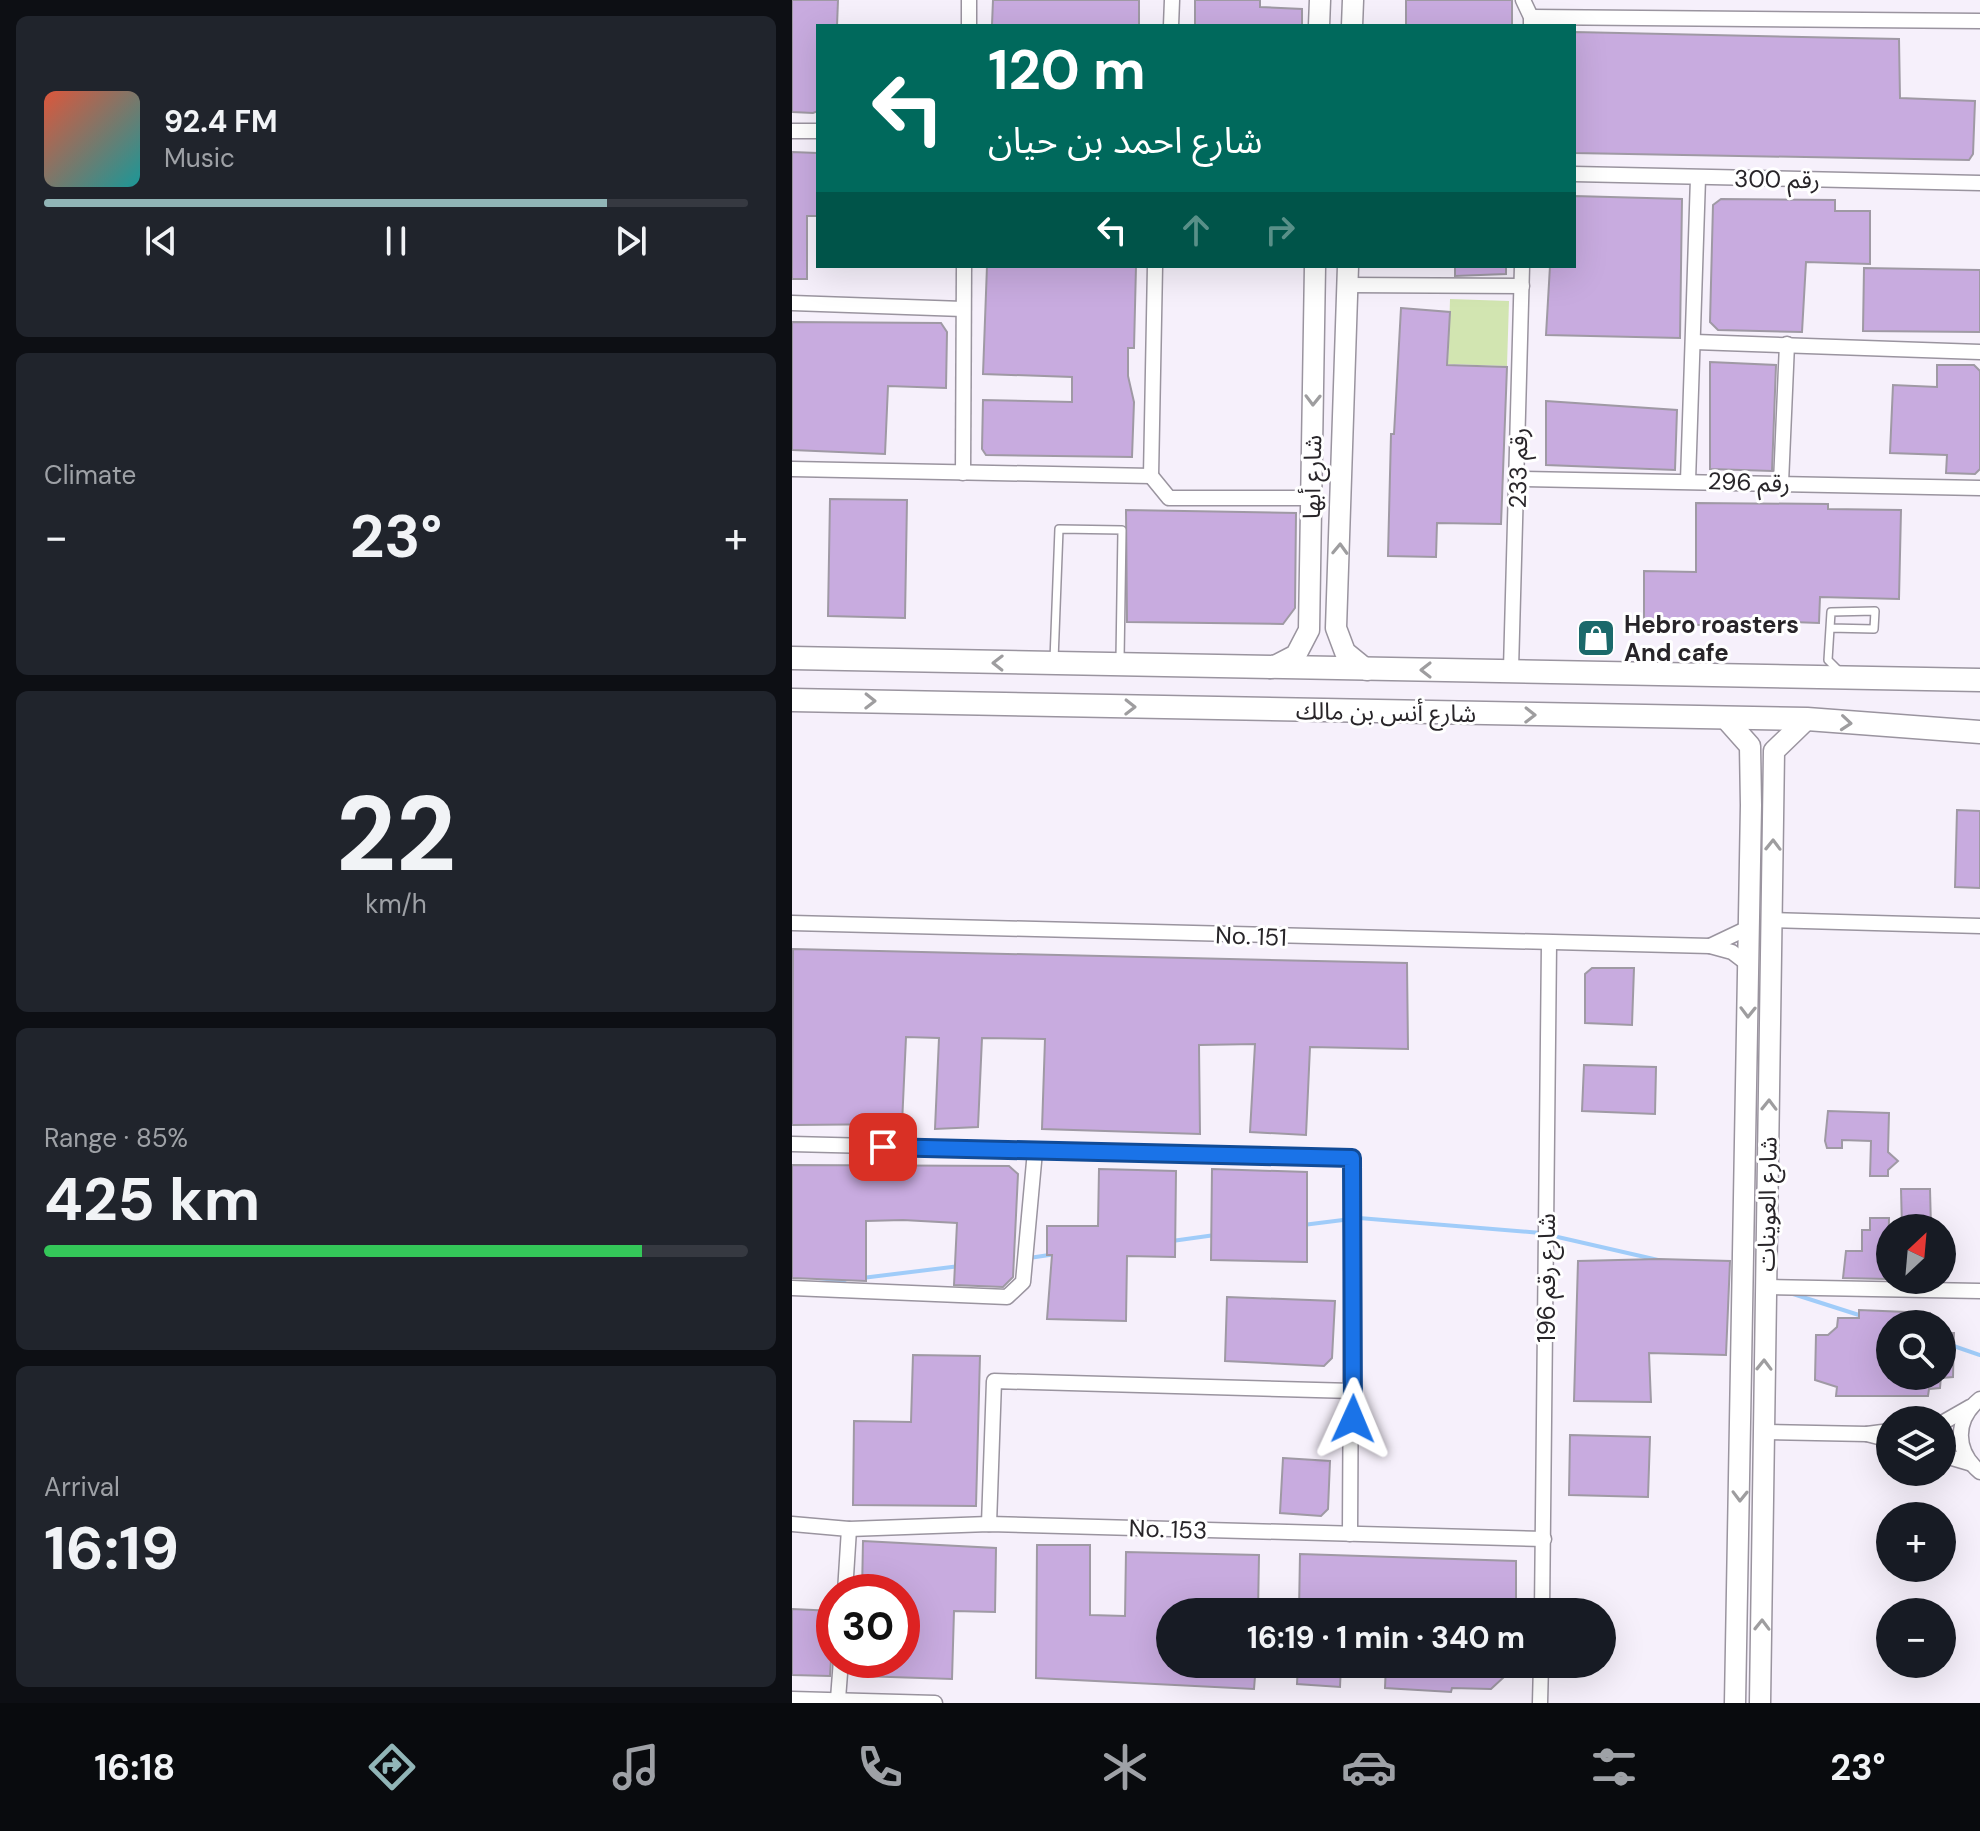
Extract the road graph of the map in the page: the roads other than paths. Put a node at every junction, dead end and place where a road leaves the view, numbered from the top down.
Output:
1 (969, 0) edge
2 (1172, 0) edge
3 (1320, 0) edge
4 (1353, 0) edge
5 (1523, 0) edge
6 (1980, 21) edge
7 (1531, 22) edge
8 (969, 24) edge
9 (1171, 24) edge
10 (1319, 24) edge
11 (1352, 24) edge
12 (792, 131) edge
13 (816, 131) edge
14 (1576, 174) edge
15 (1698, 178) junction
16 (1980, 183) edge
17 (964, 268) edge
18 (1155, 268) edge
19 (1315, 268) edge
20 (1522, 268) edge
21 (1348, 275) edge
22 (1522, 286) junction
23 (792, 303) edge
24 (963, 309) junction
25 (1695, 342) junction
26 (1787, 344) junction
27 (1980, 352) edge
28 (1314, 358) junction
29 (1346, 358) junction
30 (792, 469) edge
31 (963, 473) junction
32 (1151, 476) junction
33 (1518, 479) junction
34 (1688, 481) junction
35 (1781, 483) junction
36 (1980, 488) edge
37 (1312, 498) junction
38 (1311, 605) junction
39 (1337, 606) junction
40 (1830, 628) junction
41 (792, 658) edge
42 (1053, 664) junction
43 (1120, 665) junction
44 (1269, 669) junction
45 (1511, 669) junction
46 (1367, 670) junction
47 (1845, 677) junction
48 (1980, 680) edge
49 (792, 700) edge
50 (1726, 719) junction
51 (1807, 719) junction
52 (1980, 732) edge
53 (1774, 802) junction
54 (1751, 805) junction
55 (1771, 920) junction
56 (792, 923) edge
57 (1980, 926) edge
58 (1750, 927) junction
59 (1549, 944) junction
60 (1710, 946) junction
61 (1749, 965) junction
62 (792, 1144) edge
63 (1035, 1151) junction
64 (1766, 1287) junction
65 (792, 1288) edge
66 (1980, 1291) edge
67 (1353, 1391) junction
68 (1742, 1399) junction
69 (1764, 1400) junction
70 (1975, 1403) edge
71 (1956, 1415) edge
72 (1764, 1432) junction
73 (1876, 1433) edge
74 (1867, 1434) junction
75 (1876, 1436) edge
76 (1741, 1457) junction
77 (1764, 1459) junction
78 (1956, 1461) edge
79 (1977, 1470) edge
80 (792, 1524) edge
81 (989, 1524) junction
82 (849, 1529) junction
83 (1350, 1534) junction
84 (1544, 1539) junction
85 (846, 1574) edge
86 (1542, 1598) edge
87 (840, 1678) edge
88 (1541, 1678) edge
89 (792, 1699) edge
90 (838, 1699) junction
91 (1732, 1701) edge
92 (935, 1703) edge
93 (1540, 1703) edge
94 (1760, 1703) edge

1 - 8 street
2 - 9 street
3 - 10 street
4 - 11 street
5 - 7 street
6 - 7 street
12 - 13 street
14 - 15 street, رقم 300
15 - 16 street, رقم 300
15 - 25 street
17 - 24 street
18 - 32 street
19 - 28 street, شارع أبها
20 - 22 street, رقم 233
21 - 22 street
21 - 29 street, شارع أبها
22 - 33 street, رقم 233
23 - 24 street
24 - 31 street
25 - 26 street
25 - 34 street
26 - 27 street
26 - 35 street
28 - 29 street
28 -> 37 street, شارع أبها
39 -> 29 street, شارع أبها
30 - 31 street
31 - 32 street
32 - 37 street
33 - 34 street, رقم 296
33 - 45 street, رقم 233
34 - 35 street, رقم 296
35 - 36 street, رقم 296
37 - 38 street, شارع أبها
38 - 39 street
38 - 44 street, شارع أبها
39 - 46 street, شارع أبها
40 - 40 lane
40 - 47 lane
42 -> 41 main road, شارع أنس بن مالك
42 - 43 main road, شارع أنس بن مالك
42 - 43 lane
43 - 44 main road, شارع أنس بن مالك
44 - 46 main road, شارع أنس بن مالك
45 -> 46 main road, شارع أنس بن مالك
45 - 47 main road, شارع أنس بن مالك
47 - 48 main road, شارع أنس بن مالك
49 -> 50 main road, شارع أنس بن مالك
50 - 51 main road, شارع أنس بن مالك
50 - 54 street, شارع العوينات
51 -> 52 main road, شارع أنس بن مالك
51 - 53 street, شارع العوينات
53 - 54 street
55 -> 53 street, شارع العوينات
54 - 58 street, شارع العوينات
55 - 57 street
64 -> 55 street, شارع العوينات
56 - 59 street, No. 151
58 - 60 street, No. 151
58 - 61 street, شارع العوينات
59 - 60 street, No. 151
59 - 84 street, شارع رقم 196
60 - 61 street, No. 151
61 -> 68 street, شارع العوينات
62 - 63 street
63 - 65 street
63 - 67 street
64 - 66 street
69 -> 64 street, شارع العوينات
67 - 81 street
67 - 83 street
68 - 69 street
68 - 76 street, شارع العوينات
69 - 72 street, شارع العوينات
70 - 71 street
70 - 79 street
72 - 74 street
72 - 77 street, شارع العوينات
73 - 74 street
74 - 75 street
76 - 77 street
76 -> 91 street, شارع العوينات
94 -> 77 street, شارع العوينات
78 - 79 street
80 - 82 street, No. 153
81 - 82 street, No. 153
81 - 83 street, No. 153
82 - 85 street
83 - 84 street, No. 153
84 - 86 street, شارع رقم 196
87 - 90 street
88 - 93 street
89 - 90 street
90 - 92 street

